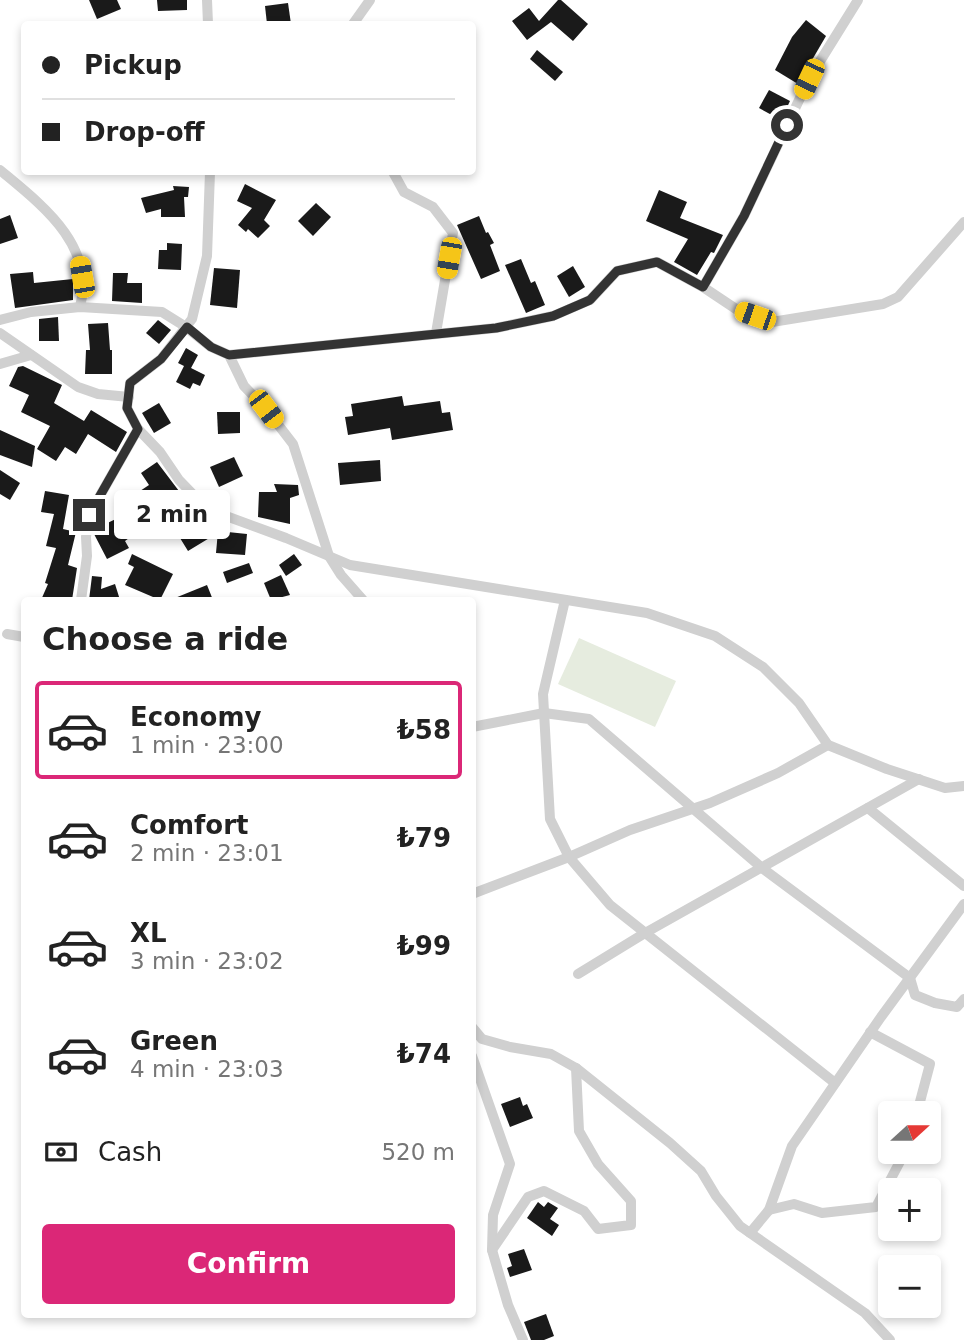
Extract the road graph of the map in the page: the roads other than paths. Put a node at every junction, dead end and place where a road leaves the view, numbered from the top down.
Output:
1 (207, 0) edge
2 (370, 0) edge
3 (858, 0) edge
4 (208, 21) edge
5 (355, 21) edge
6 (0, 170) edge
7 (210, 175) edge
8 (395, 175) edge
9 (964, 222) edge
10 (703, 287) junction
11 (80, 307) junction
12 (0, 320) edge
13 (187, 327) junction
14 (0, 333) edge
15 (436, 333) junction
16 (31, 355) junction
17 (229, 355) junction
18 (0, 364) edge
19 (129, 397) junction
20 (138, 429) junction
21 (329, 556) junction
22 (81, 597) edge
23 (360, 597) edge
24 (565, 600) junction
25 (7, 634) dead end
26 (21, 636) edge
27 (544, 713) junction
28 (476, 726) edge
29 (828, 745) junction
30 (919, 779) junction
31 (964, 786) edge
32 (868, 808) junction
33 (691, 809) junction
34 (569, 857) junction
35 (762, 868) junction
36 (964, 886) edge
37 (476, 892) edge
38 (964, 904) edge
39 (645, 933) junction
40 (578, 974) dead end
41 (910, 978) junction
42 (964, 999) edge
43 (476, 1031) edge
44 (870, 1032) junction
45 (476, 1067) edge
46 (576, 1069) junction
47 (835, 1083) junction
48 (920, 1101) edge
49 (899, 1164) edge
50 (769, 1210) junction
51 (750, 1233) junction
52 (492, 1250) junction
53 (523, 1340) edge
54 (890, 1340) edge

1 - 4 street
2 - 5 street
3 - 10 street
6 - 11 street
7 - 13 street
8 - 15 street
9 - 10 street
10 - 15 street
11 - 12 street
11 - 13 street
13 - 17 street
13 - 19 street
14 - 16 street
15 - 17 street
16 - 18 street
16 - 19 street
17 - 21 street
19 - 20 street
20 - 21 street
20 - 22 street
21 - 23 street
21 - 24 street
24 - 27 street
24 - 29 street
25 - 26 street
27 - 28 street
27 - 33 street
27 - 34 street
29 - 30 street
29 - 33 street
30 - 31 street
30 - 32 street
32 - 35 street
32 - 36 street
33 - 34 street
33 - 35 street
34 - 37 street
34 - 39 street
35 - 39 street
35 - 41 street
38 - 41 street
39 - 40 street
39 - 47 street
41 - 42 street
41 - 44 street
43 - 46 street
44 - 47 street
44 - 48 street
45 - 52 street
46 - 51 street
46 - 52 street
47 - 50 street
49 - 50 street
50 - 51 street
51 - 54 street
52 - 53 street

